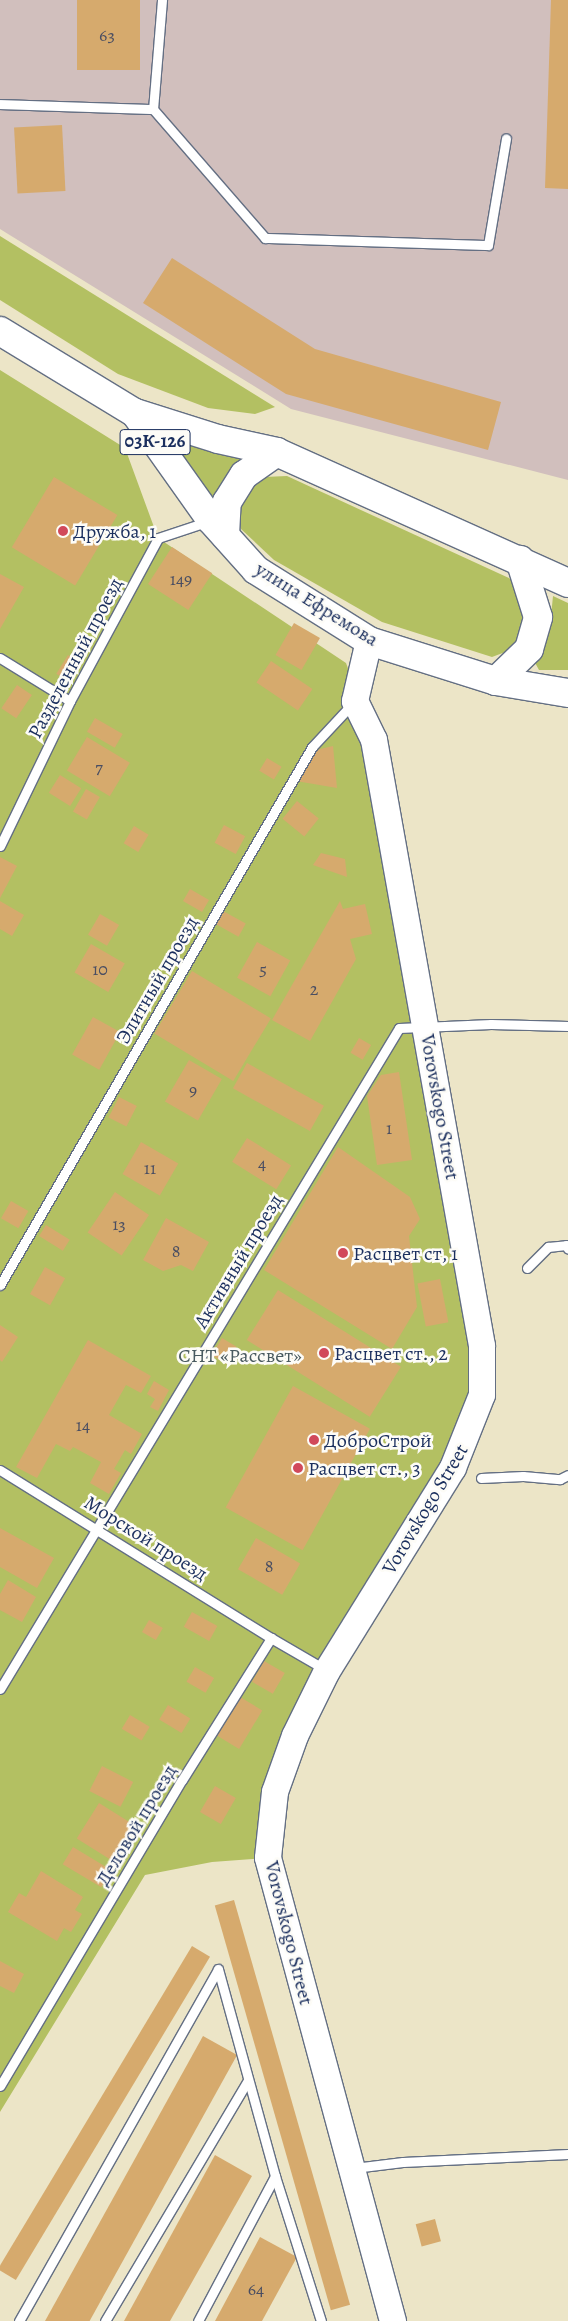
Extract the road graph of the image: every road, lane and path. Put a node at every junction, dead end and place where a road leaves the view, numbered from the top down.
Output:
1 (162, 0) edge
2 (0, 104) edge
3 (153, 110) junction
4 (506, 139) dead end
5 (0, 331) edge
6 (135, 413) junction
7 (277, 452) junction
8 (218, 528) junction
9 (520, 560) junction
10 (568, 583) edge
11 (369, 641) junction
12 (0, 658) edge
13 (496, 681) junction
14 (568, 693) edge
15 (70, 701) junction
16 (355, 701) junction
17 (0, 846) edge
18 (568, 1026) edge
19 (426, 1027) junction
20 (568, 1249) edge
21 (527, 1268) dead end
22 (0, 1285) edge
23 (0, 1470) edge
24 (568, 1475) edge
25 (481, 1478) dead end
26 (96, 1527) junction
27 (271, 1638) junction
28 (326, 1671) junction
29 (0, 1689) edge
30 (248, 2080) junction
31 (0, 2086) edge
32 (568, 2154) edge
33 (351, 2168) junction
34 (275, 2176) junction
35 (19, 2321) edge
36 (105, 2321) edge
37 (198, 2321) edge
38 (321, 2321) edge
39 (393, 2321) edge

1 - 3 lane
2 - 3 lane
3 - 4 lane
5 - 6 main road, улица Ефремова / 03К-126
6 - 7 main road, улица Ефремова / 03К-126
6 - 8 main road, улица Ефремова / 03К-126
7 - 8 main road
7 - 9 main road, улица Ефремова / 03К-126
8 - 11 main road, улица Ефремова / 03К-126
8 - 15 lane, Разделенный проезд
9 - 10 main road, улица Ефремова / 03К-126
9 - 13 main road
11 - 13 main road, улица Ефремова / 03К-126
11 - 16 street
12 - 15 lane
13 - 14 main road, улица Ефремова / 03К-126
15 - 17 lane, Разделенный проезд
16 - 19 street, Vorovskogo Street
16 - 22 lane, Элитный проезд
18 - 19 lane
19 - 26 lane, Активный проезд
19 - 28 street, Vorovskogo Street
20 - 21 lane
23 - 26 lane, Морской проезд
24 - 25 lane
26 - 27 lane, Морской проезд
26 - 29 lane, Активный проезд
27 - 28 lane
27 - 31 lane, Деловой проезд
28 - 33 street, Vorovskogo Street
30 - 34 lane
30 - 35 lane
30 - 36 lane
32 - 33 lane
33 - 39 street, Vorovskogo Street
34 - 37 lane
34 - 38 lane

